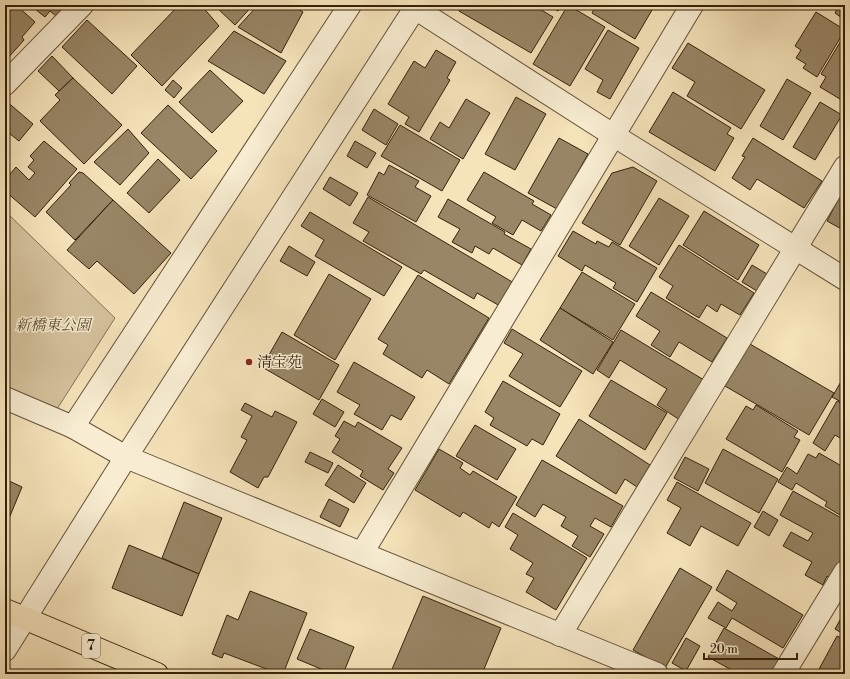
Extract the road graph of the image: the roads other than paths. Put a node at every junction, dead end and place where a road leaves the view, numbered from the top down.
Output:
1 (82, 5) edge
2 (350, 5) edge
3 (692, 5) edge
4 (414, 6) edge
5 (5, 84) edge
6 (613, 135) junction
7 (845, 167) edge
8 (796, 248) junction
9 (845, 279) edge
10 (5, 398) edge
11 (72, 427) junction
12 (126, 457) junction
13 (362, 553) junction
14 (845, 572) edge
15 (14, 614) edge
16 (560, 635) junction
17 (5, 650) edge
18 (157, 674) edge
19 (657, 674) edge
20 (783, 674) edge

1 - 5 street
2 - 11 street
3 - 6 street
4 - 6 street
4 - 12 street
6 - 8 street
6 - 13 street
7 - 8 street
8 - 9 street
8 - 16 street
10 - 11 street
11 - 12 street
12 - 13 street
12 - 15 street
13 - 16 street
14 - 20 street
15 - 17 street
15 - 18 highway, 7
16 - 19 street

